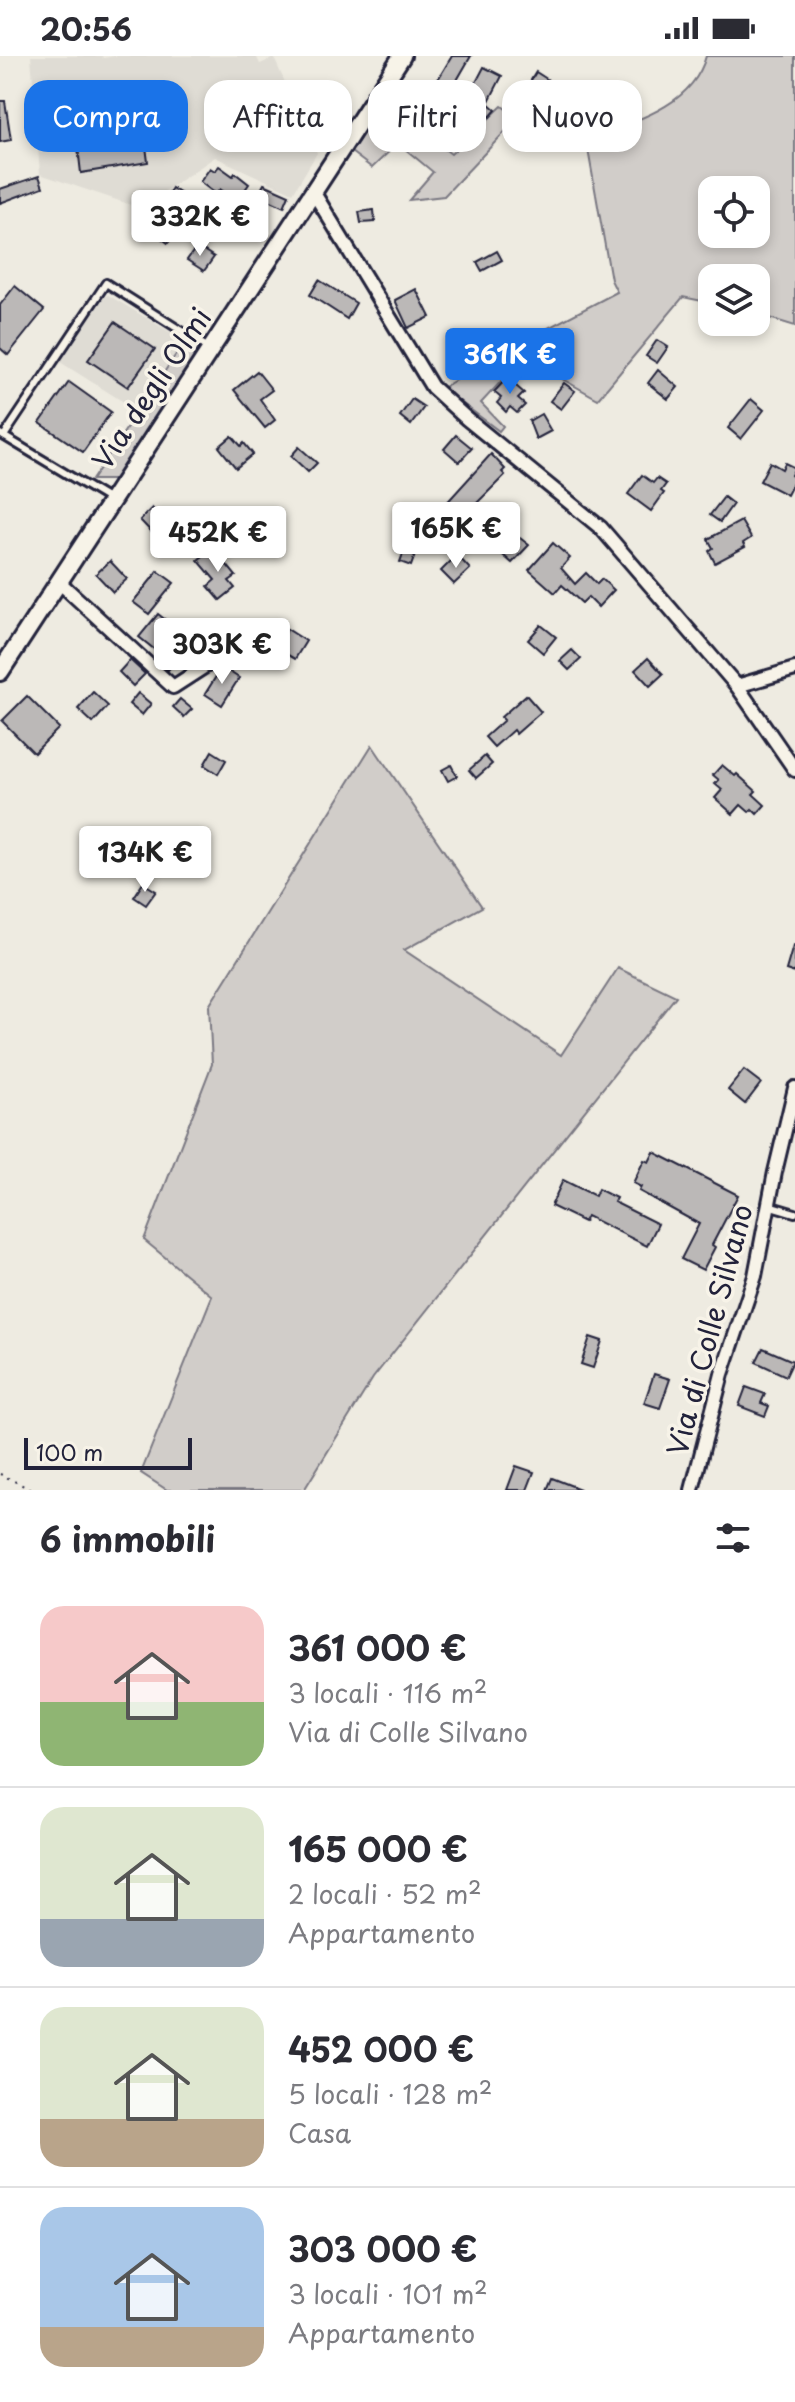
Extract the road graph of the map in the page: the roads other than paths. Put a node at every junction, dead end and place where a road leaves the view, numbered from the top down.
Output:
1 (402, 56) edge
2 (314, 193) junction
3 (210, 349) junction
4 (2, 435) edge
5 (110, 500) junction
6 (58, 581) junction
7 (207, 665) dead end
8 (795, 669) edge
9 (0, 672) edge
10 (737, 686) junction
11 (795, 770) edge
12 (795, 1088) edge
13 (768, 1205) junction
14 (795, 1213) edge
15 (692, 1490) edge

1 - 2 street, Via degli Olmi
2 - 3 street, Via degli Olmi
2 - 10 street
3 - 4 lane
3 - 5 street, Via degli Olmi
4 - 5 lane
5 - 6 street, Via degli Olmi
6 - 7 street
6 - 9 street, Via degli Olmi
8 - 10 street
10 - 11 street
12 - 13 street, Via di Colle Silvano
13 - 14 lane
13 - 15 street, Via di Colle Silvano

